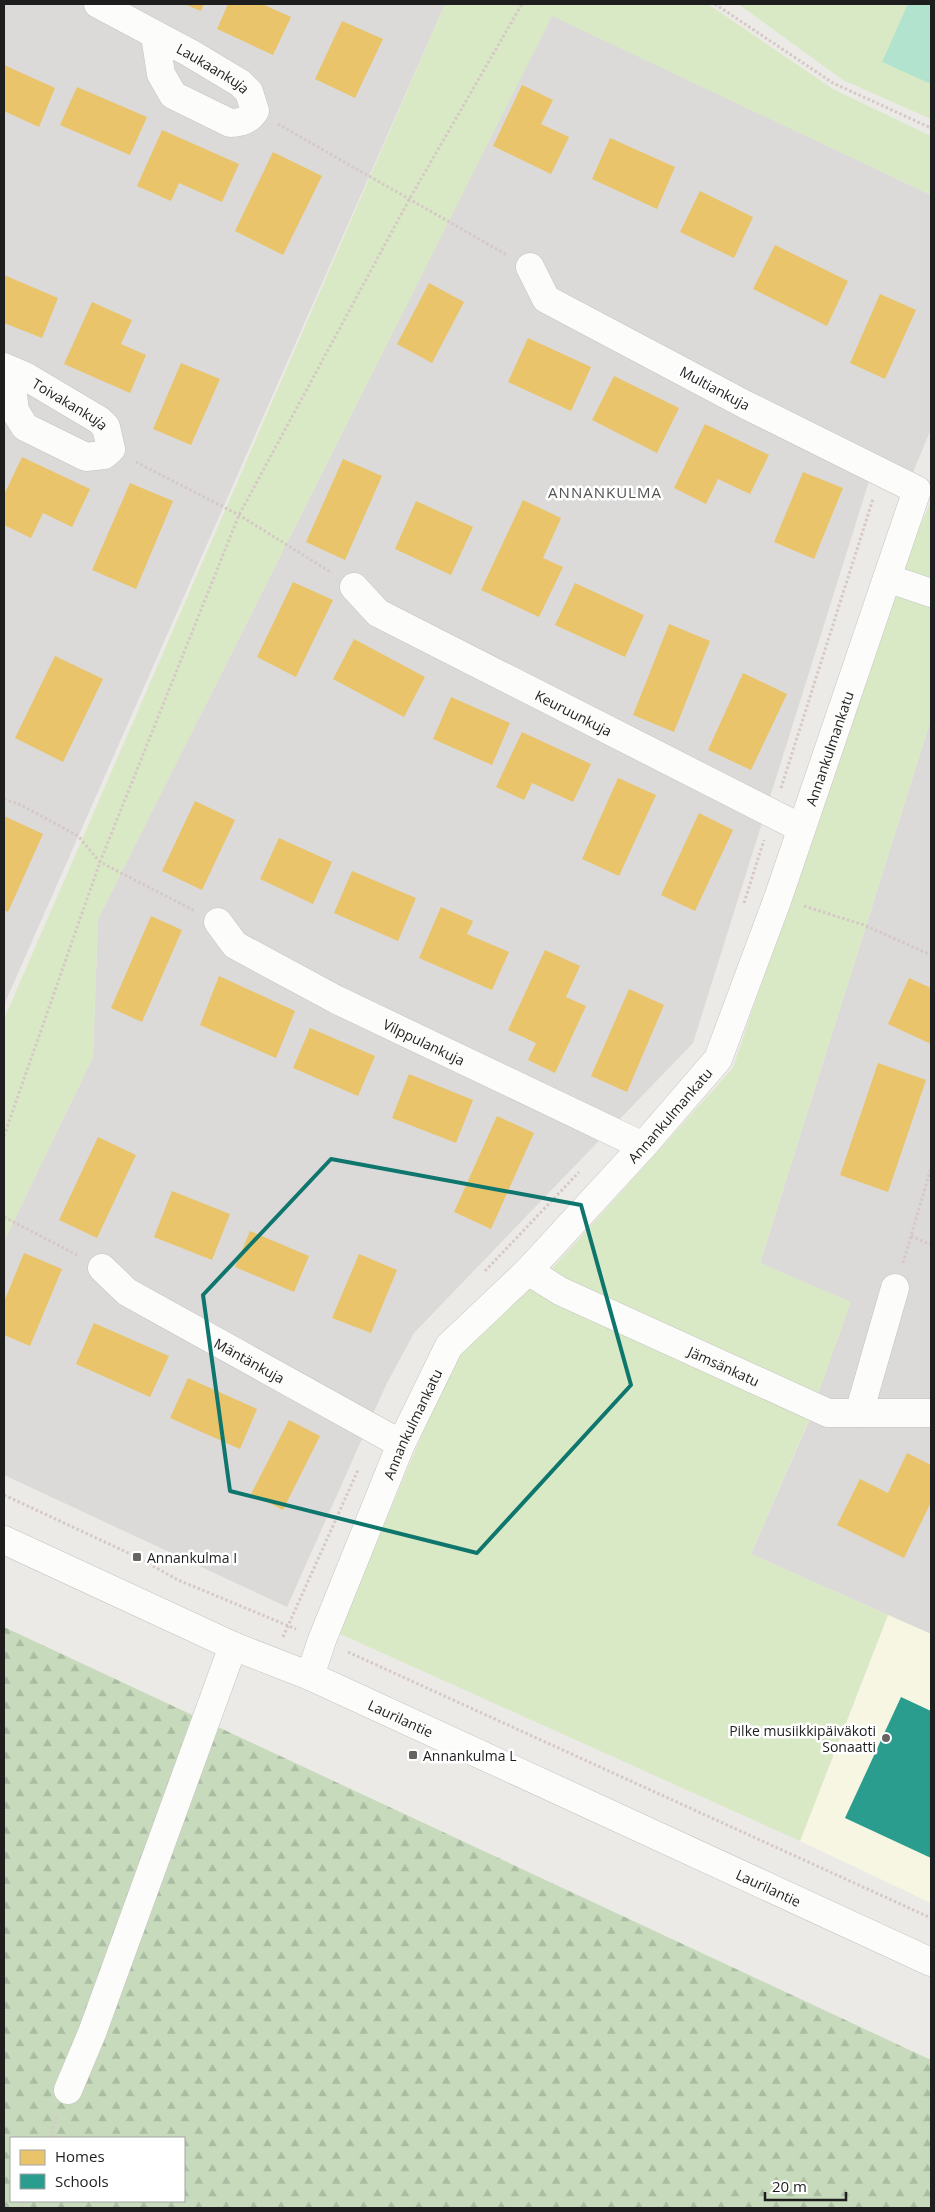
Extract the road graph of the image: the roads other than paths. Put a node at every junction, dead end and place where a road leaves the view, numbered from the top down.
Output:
1 (98, 4) edge
2 (155, 36) junction
3 (530, 268) road end
4 (7, 369) edge
5 (917, 490) joint
6 (887, 578) junction
7 (354, 587) road end
8 (931, 592) edge
9 (801, 828) junction
10 (218, 922) road end
11 (643, 1146) junction
12 (102, 1268) road end
13 (528, 1271) junction
14 (895, 1288) road end
15 (859, 1413) junction
16 (931, 1413) edge
17 (401, 1444) junction
18 (4, 1540) edge
19 (233, 1646) junction
20 (310, 1676) junction
21 (931, 1962) edge
22 (68, 2090) dead end

1 - 2 street, Laukaankuja
2 - 2 street, Laukaankuja
3 - 5 street, Multiankuja
4 - 4 street, Toivakankuja
5 - 6 street, Annankulmankatu
6 - 8 street
6 - 9 street, Annankulmankatu
7 - 9 street, Keuruunkuja
9 - 11 street, Annankulmankatu
10 - 11 street, Vilppulankuja
11 - 13 street, Annankulmankatu
12 - 17 street, Mäntänkuja
13 - 15 street, Jämsänkatu
13 - 17 street, Annankulmankatu
14 - 15 street
15 - 16 street, Jämsänkatu
17 - 20 street, Annankulmankatu
18 - 19 street, Laurilantie
19 - 20 street, Laurilantie
19 - 22 street
20 - 21 street, Laurilantie

